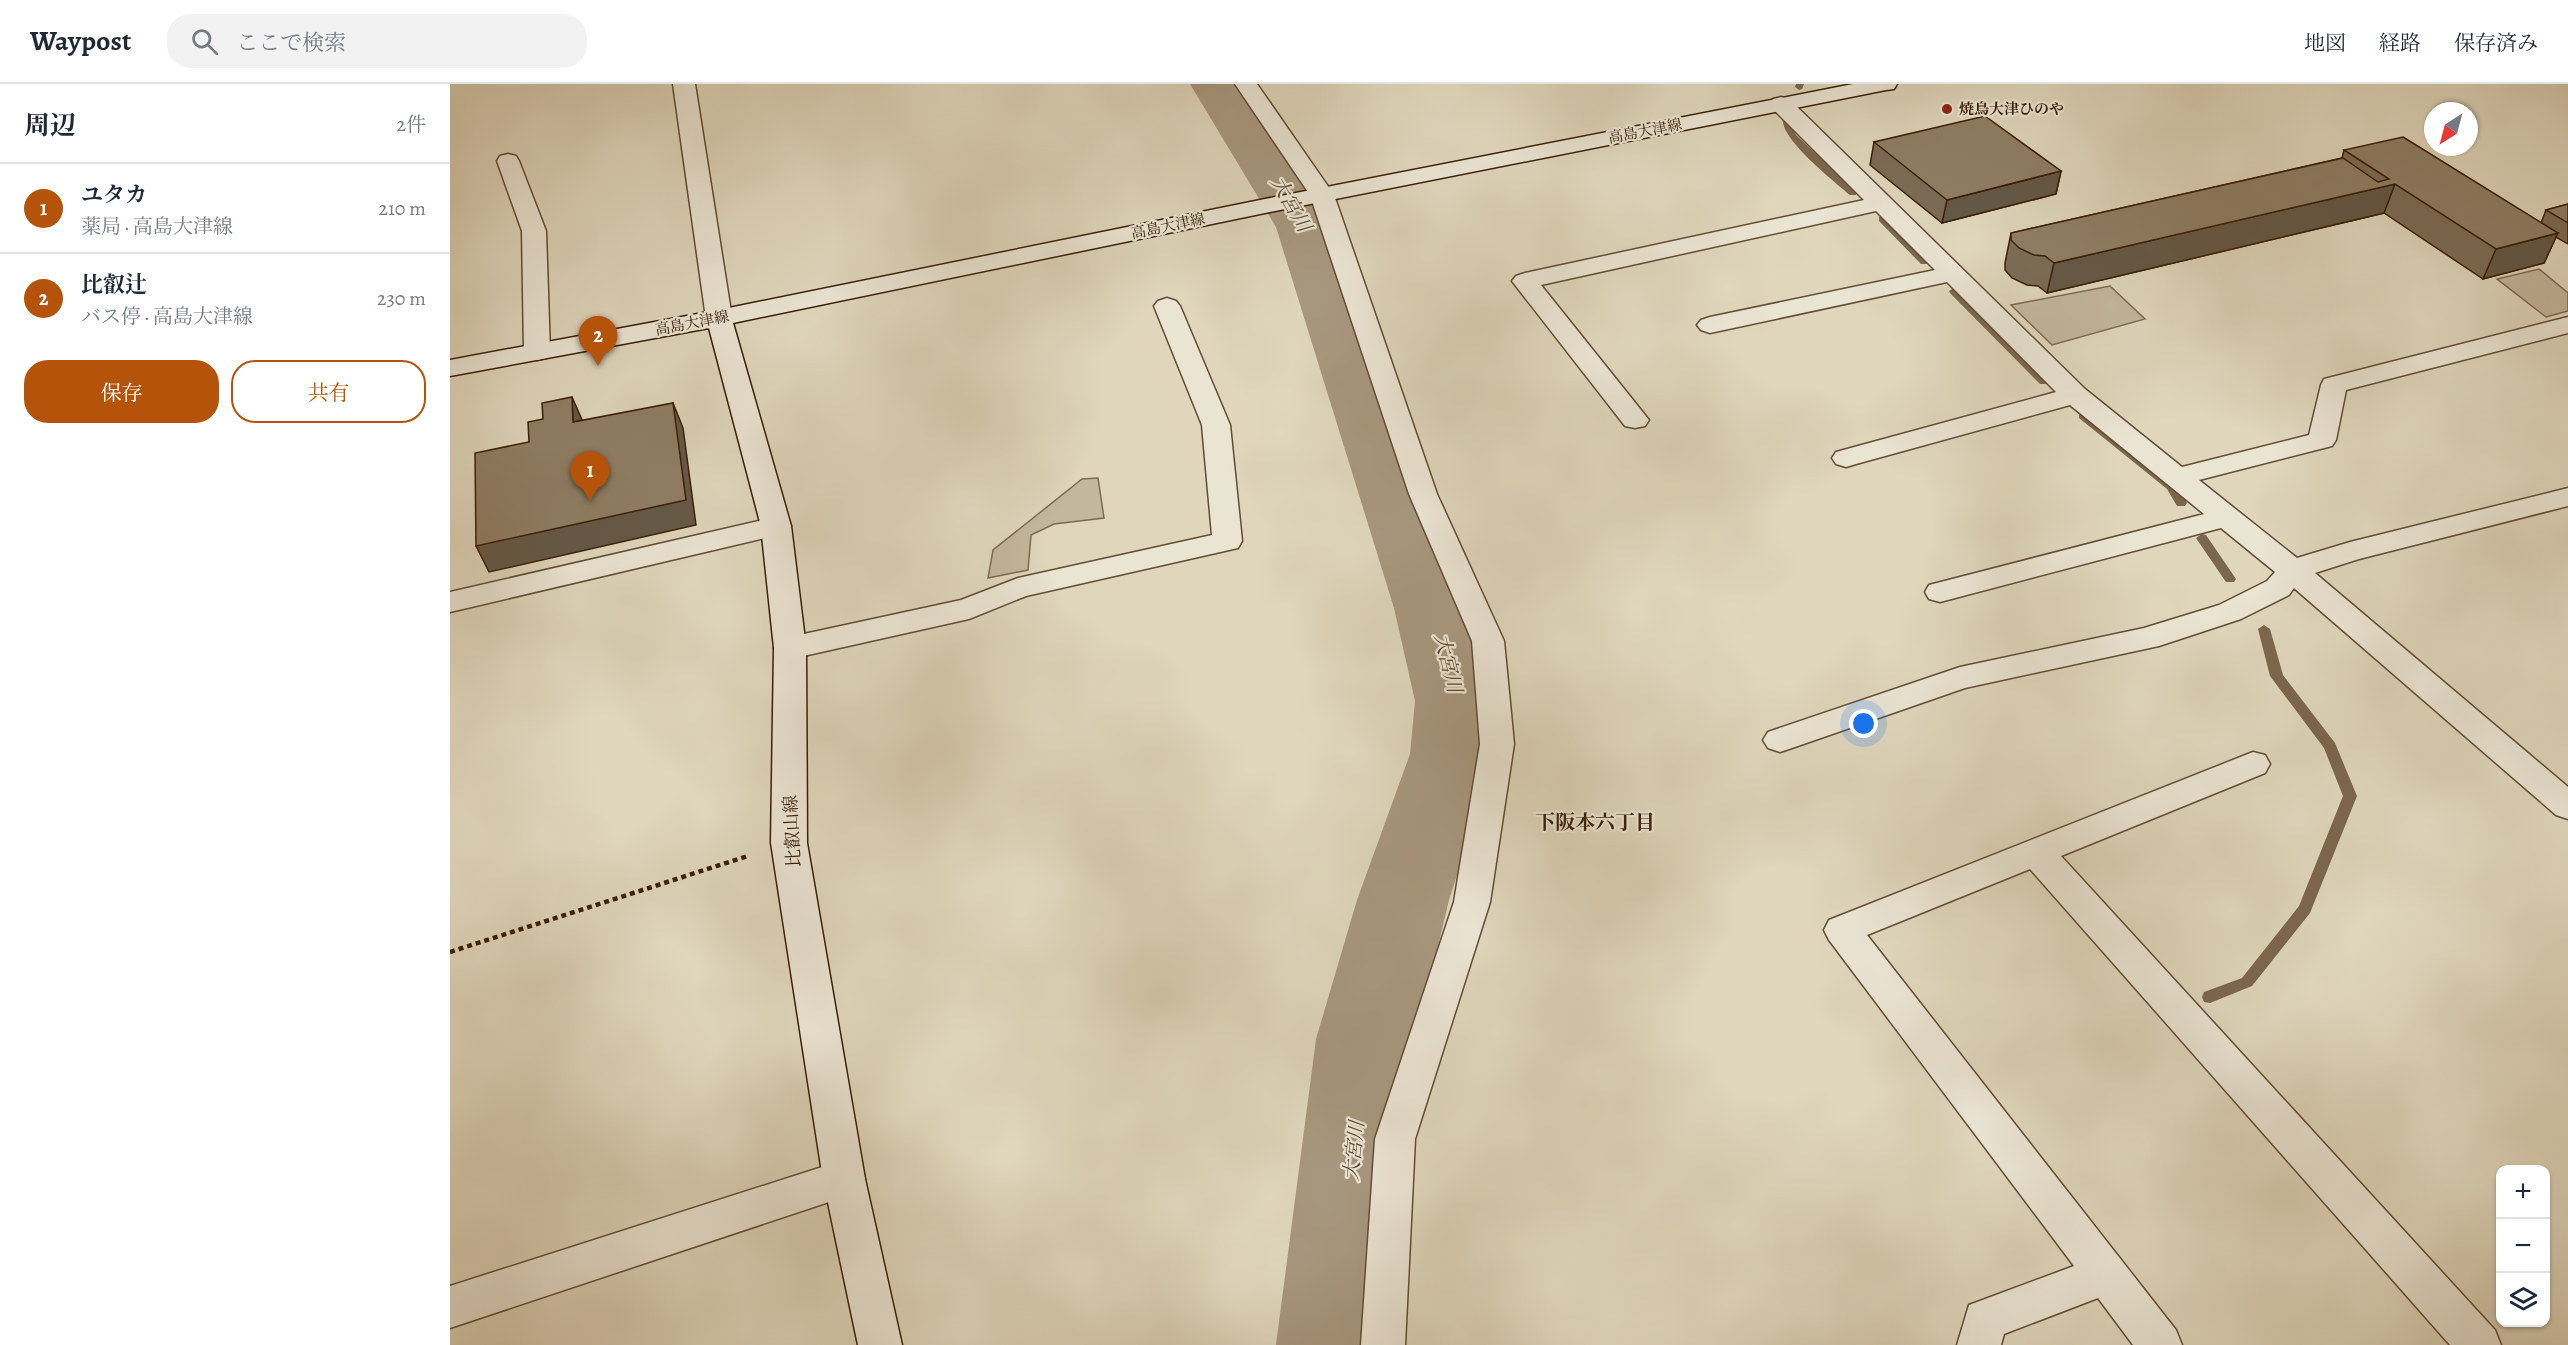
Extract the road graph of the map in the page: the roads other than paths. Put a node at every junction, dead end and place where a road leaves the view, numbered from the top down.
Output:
1 (684, 84) edge
2 (1246, 84) edge
3 (1886, 84) edge
4 (1781, 104) junction
5 (508, 161) dead end
6 (1318, 196) junction
7 (1881, 203) junction
8 (1952, 274) junction
9 (1167, 306) dead end
10 (719, 318) junction
11 (1710, 325) dead end
12 (2568, 325) edge
13 (537, 351) junction
14 (450, 368) edge
15 (2074, 395) junction
16 (1635, 420) dead end
17 (1846, 458) dead end
18 (2176, 477) junction
19 (2568, 497) edge
20 (2226, 517) junction
21 (776, 526) junction
22 (2292, 570) junction
23 (1940, 592) dead end
24 (450, 602) edge
25 (790, 648) junction
26 (1780, 740) dead end
27 (2253, 764) dead end
28 (2568, 806) edge
29 (2036, 852) junction
30 (844, 1179) junction
31 (2105, 1275) junction
32 (450, 1307) edge
33 (880, 1345) edge
34 (1383, 1345) edge
35 (1978, 1345) edge
36 (2160, 1345) edge
37 (2480, 1345) edge

1 - 10 street, 比叡山線
2 - 6 street
3 - 4 street, 高島大津線
4 - 6 street, 高島大津線
4 - 7 street
5 - 13 street
6 - 10 street, 高島大津線
6 - 34 street
7 - 8 street
7 - 16 street
8 - 11 street
8 - 15 street
9 - 25 street
10 - 13 street, 高島大津線
10 - 21 street, 比叡山線
12 - 18 street
13 - 14 street, 高島大津線
15 - 17 street
15 - 18 street
18 - 20 street
19 - 22 street
20 - 22 street
20 - 23 street
21 - 24 street
21 - 25 street, 比叡山線
22 - 26 street
22 - 28 street
25 - 30 street, 比叡山線
27 - 29 street
29 - 31 street
29 - 37 street
30 - 32 street
30 - 33 street, 比叡山線
31 - 35 street
31 - 36 street

